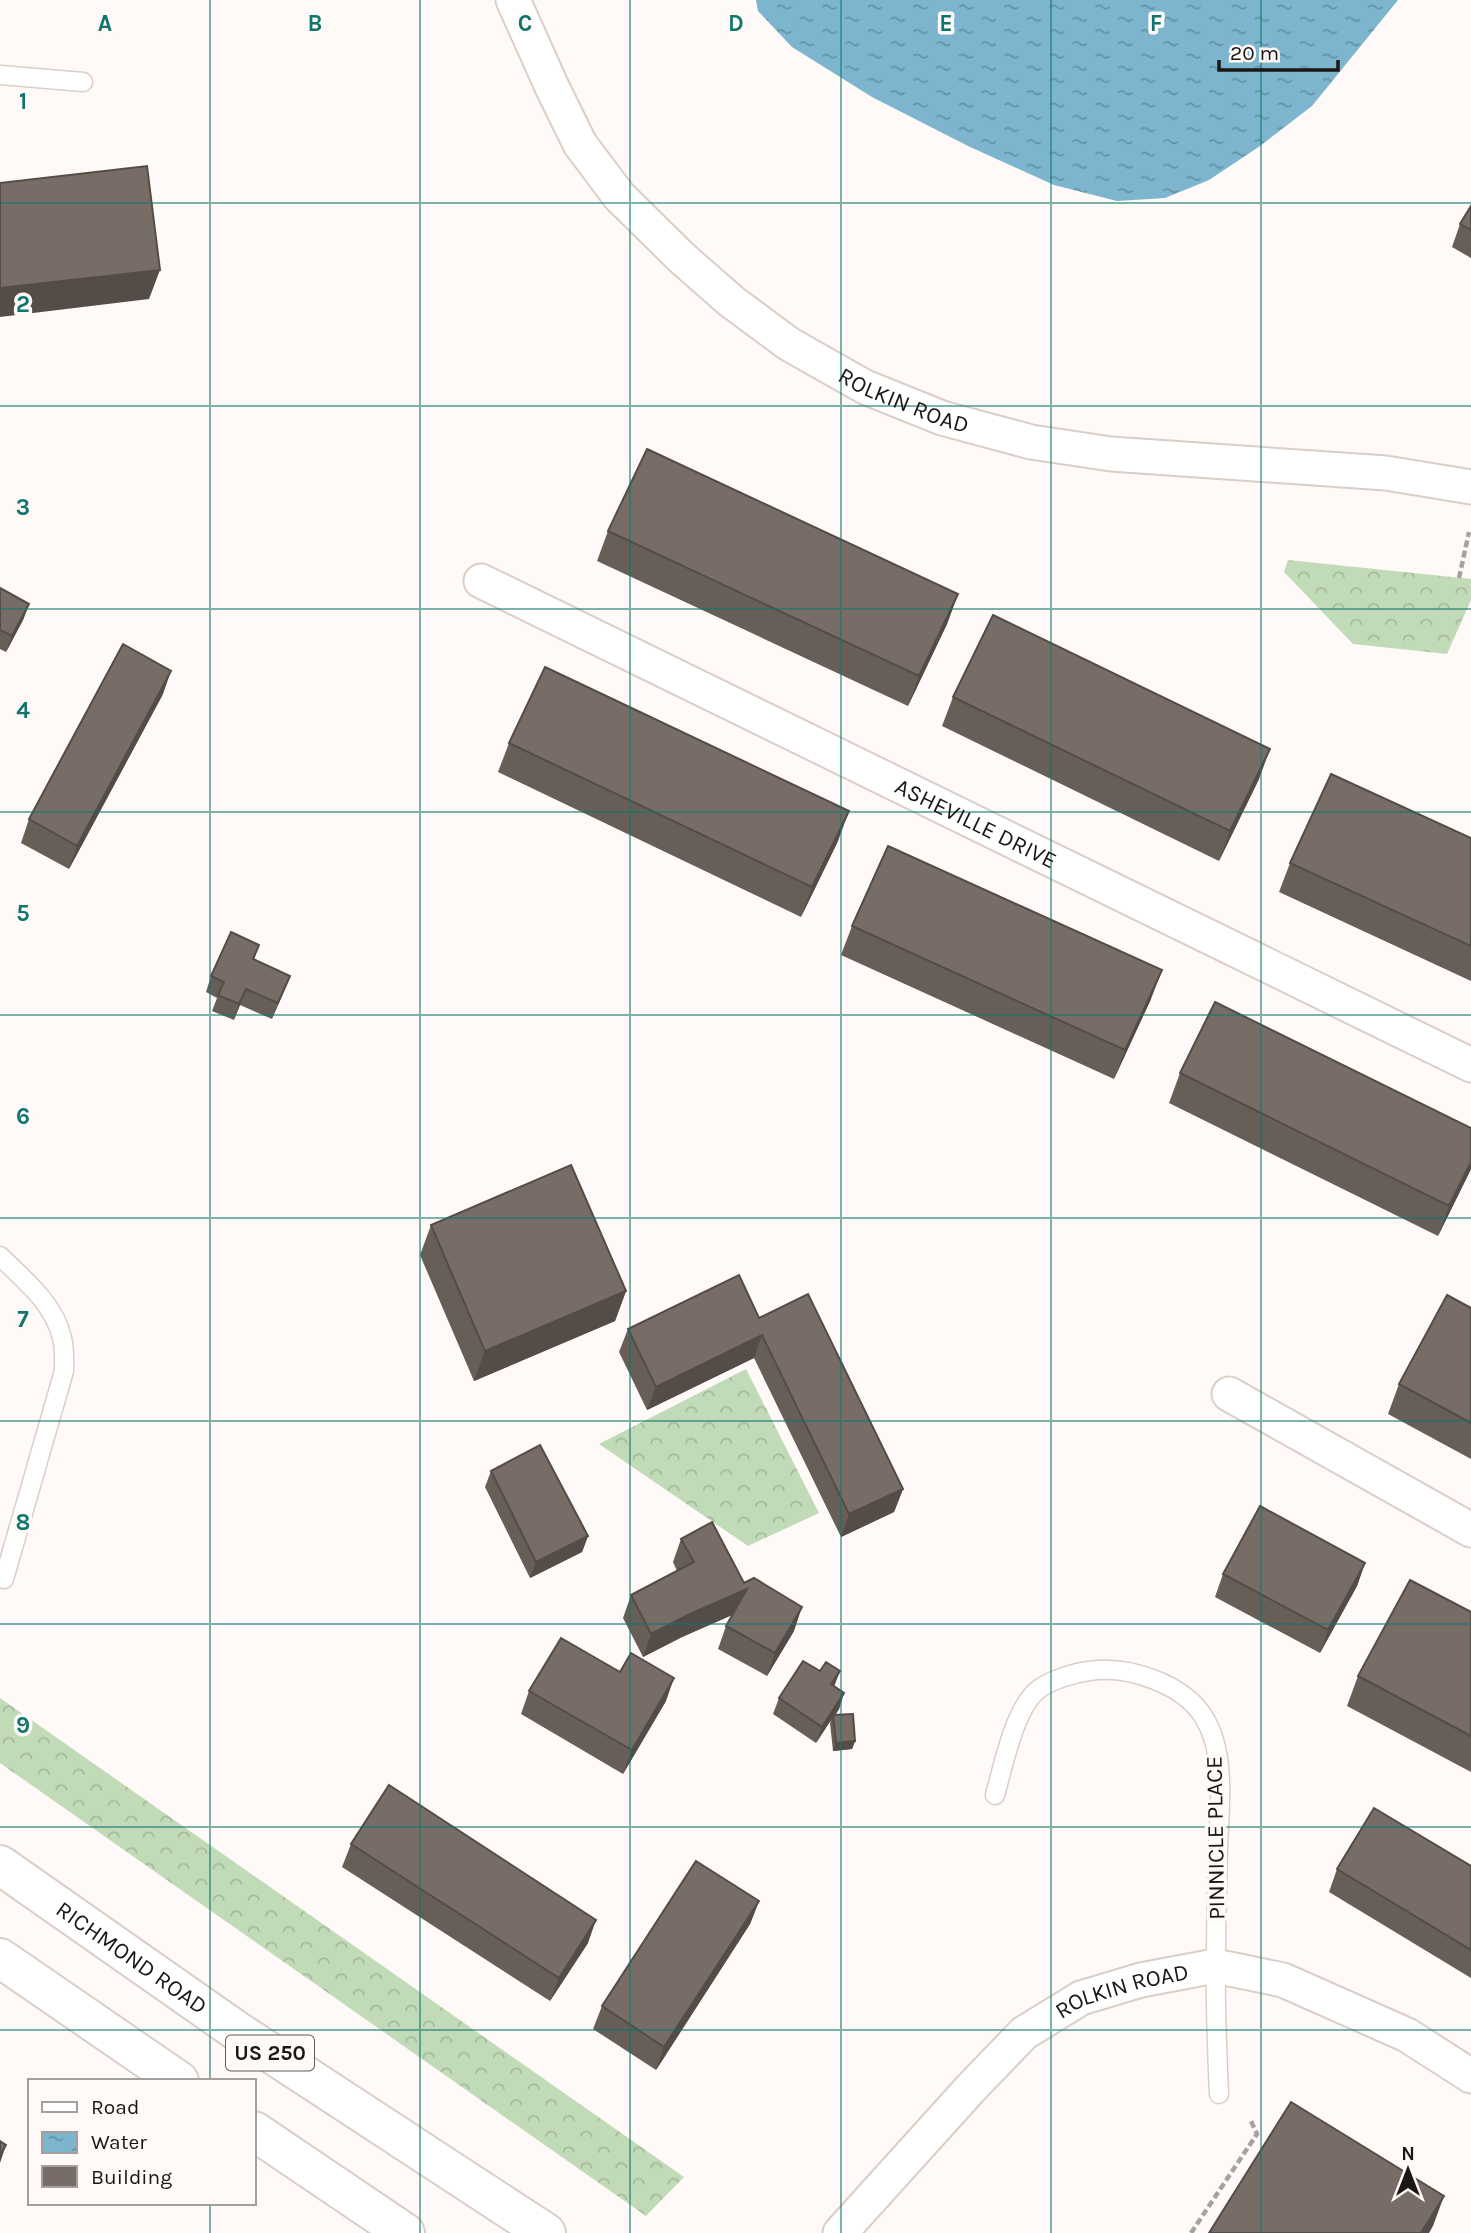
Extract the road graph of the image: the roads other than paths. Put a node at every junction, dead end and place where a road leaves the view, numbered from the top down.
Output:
1 (513, 0) edge
2 (0, 75) edge
3 (83, 82) dead end
4 (1471, 487) edge
5 (481, 582) dead end
6 (1471, 1065) edge
7 (0, 1256) edge
8 (1229, 1394) dead end
9 (1471, 1530) edge
10 (4, 1579) dead end
11 (995, 1795) dead end
12 (0, 1865) edge
13 (0, 1958) edge
14 (1215, 1966) junction
15 (1471, 2076) edge
16 (176, 2079) edge
17 (1219, 2094) dead end
18 (256, 2132) edge
19 (405, 2233) edge
20 (546, 2233) edge
21 (840, 2233) edge

1 - 4 street, ROLKIN ROAD
2 - 3 lane
5 - 6 street, ASHEVILLE DRIVE
7 - 10 lane
8 - 9 street
11 - 14 lane, PINNICLE PLACE
12 - 20 highway, RICHMOND ROAD / US 250
13 - 16 highway
14 - 15 street, ROLKIN ROAD
14 - 17 lane, PINNICLE PLACE
14 - 21 street, ROLKIN ROAD
18 - 19 highway

